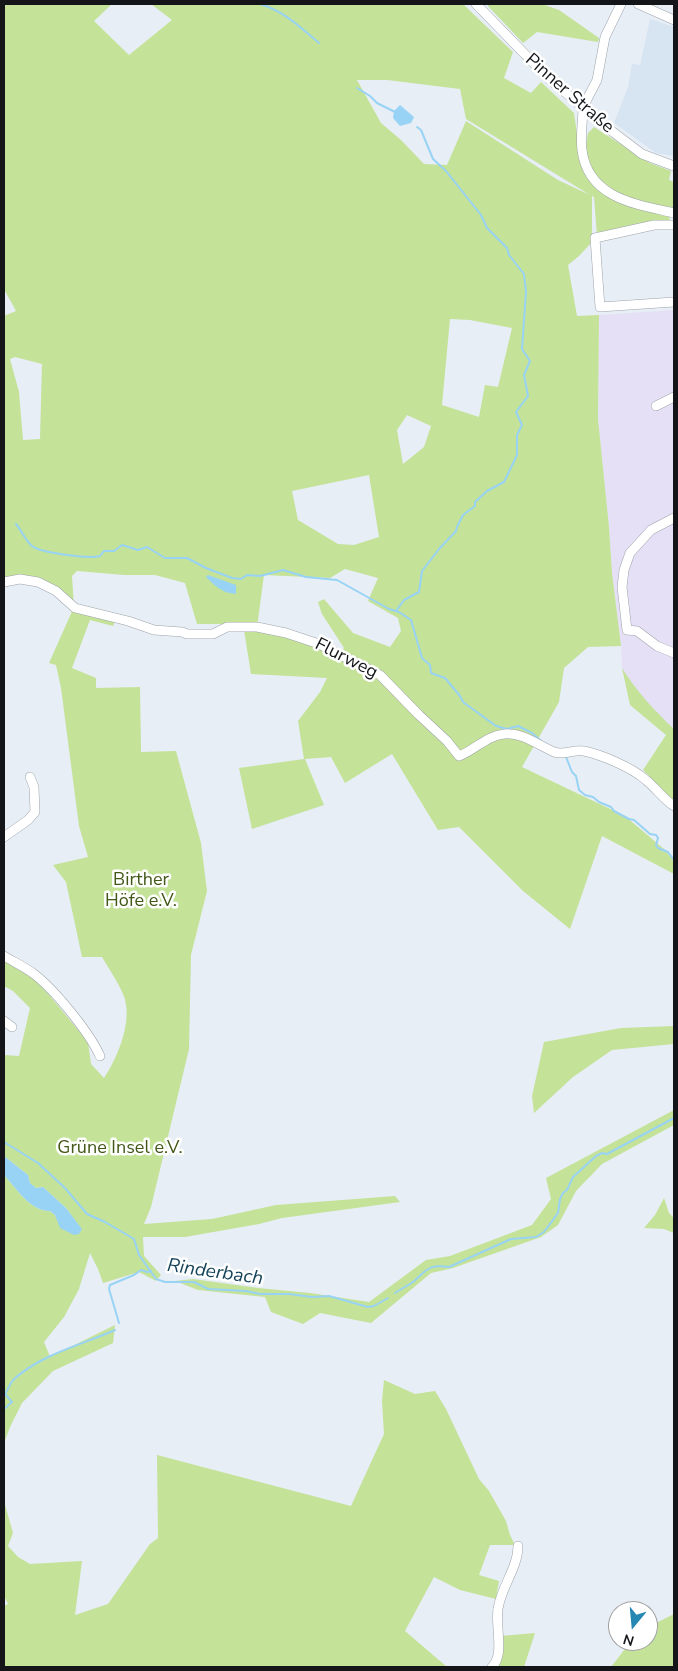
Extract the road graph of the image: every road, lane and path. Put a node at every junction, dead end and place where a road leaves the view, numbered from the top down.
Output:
1 (476, 4) edge
2 (621, 4) edge
3 (638, 4) edge
4 (674, 20) edge
5 (582, 107) junction
6 (601, 122) junction
7 (582, 134) junction
8 (674, 166) edge
9 (674, 213) edge
10 (674, 225) edge
11 (674, 234) edge
12 (674, 302) edge
13 (674, 396) edge
14 (656, 406) dead end
15 (674, 518) edge
16 (4, 582) edge
17 (674, 653) edge
18 (30, 777) dead end
19 (674, 806) edge
20 (4, 837) edge
21 (4, 956) edge
22 (4, 1021) edge
23 (12, 1027) dead end
24 (100, 1056) dead end
25 (518, 1546) dead end
26 (492, 1667) edge

1 - 5 street, Pinner Straße
2 - 5 street
3 - 4 street
5 - 6 street, Pinner Straße
5 - 7 street
6 - 7 street
6 - 8 street, Pinner Straße
7 - 9 street
9 - 10 street
10 - 11 street
10 - 12 street
13 - 14 street
15 - 17 street
16 - 19 street, Flurweg
18 - 20 street
21 - 24 street
22 - 23 street
25 - 26 street

